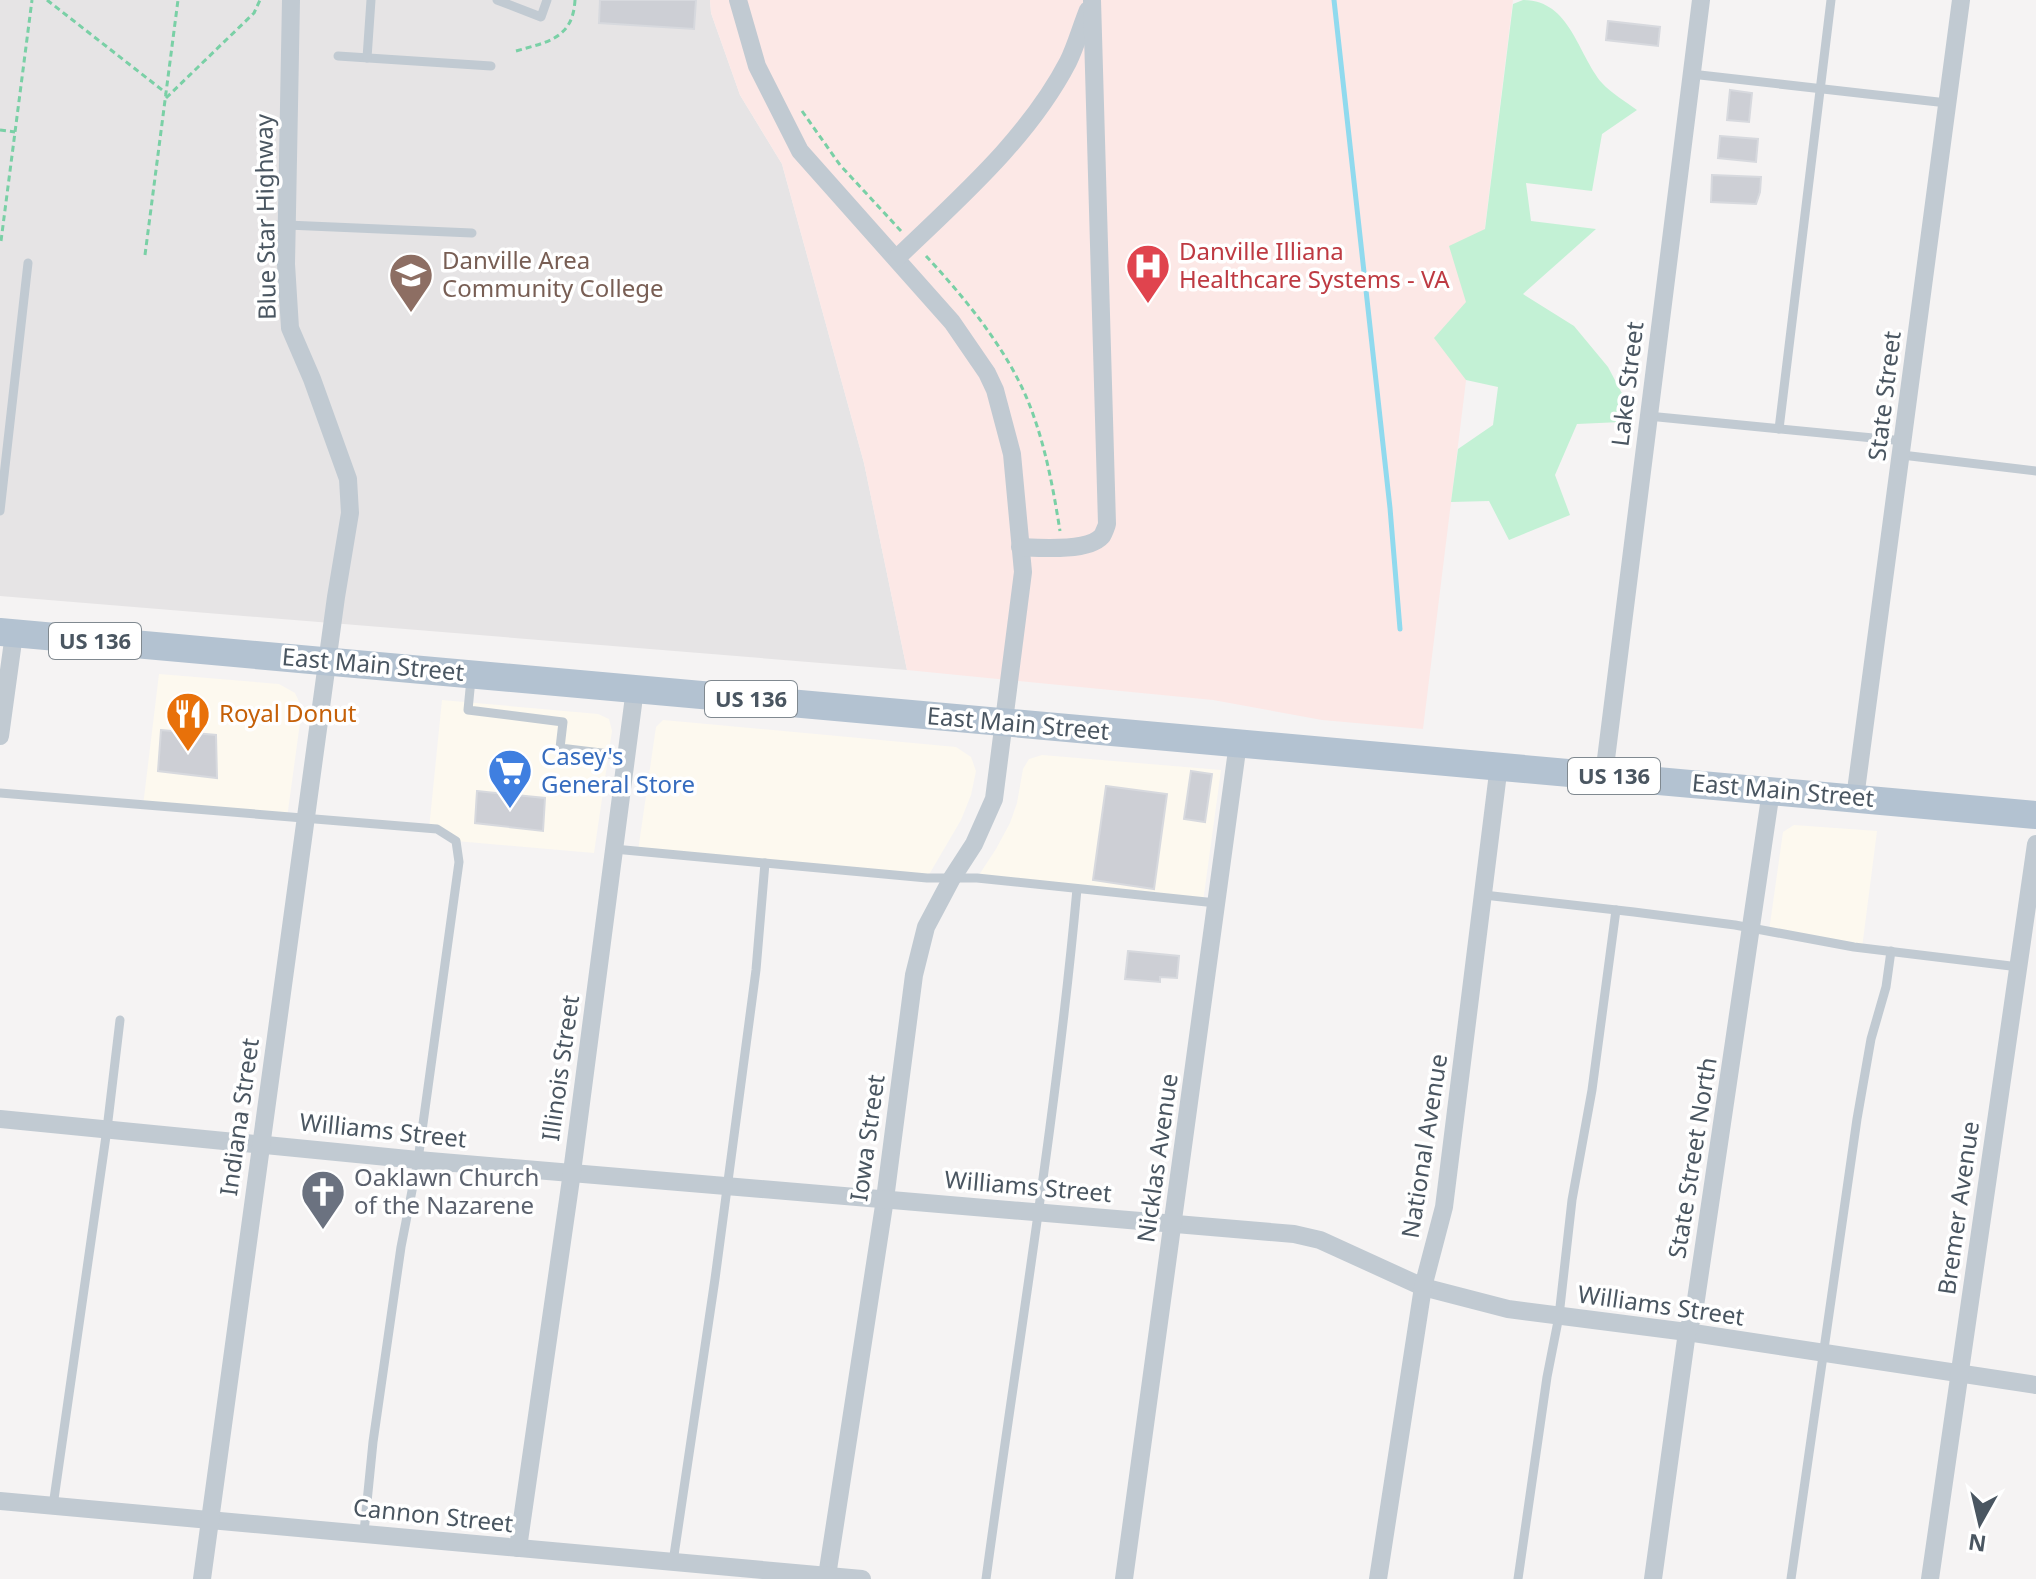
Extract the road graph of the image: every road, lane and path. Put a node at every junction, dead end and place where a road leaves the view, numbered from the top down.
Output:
1 (32, 0) edge
2 (47, 0) edge
3 (178, 0) edge
4 (260, 0) edge
5 (291, 0) edge
6 (371, 0) edge
7 (497, 0) edge
8 (547, 0) edge
9 (575, 0) edge
10 (738, 0) edge
11 (1701, 0) edge
12 (1831, 0) edge
13 (1961, 0) edge
14 (516, 51) dead end
15 (338, 56) dead end
16 (367, 58) junction
17 (491, 66) dead end
18 (1691, 74) junction
19 (1820, 88) junction
20 (166, 93) junction
21 (165, 99) junction
22 (1947, 103) junction
23 (0, 130) edge
24 (15, 132) junction
25 (287, 225) junction
26 (472, 233) dead end
27 (1, 241) edge
28 (145, 255) dead end
29 (897, 258) junction
30 (28, 263) dead end
31 (1648, 416) junction
32 (1779, 429) junction
33 (1903, 448) junction
34 (2036, 471) edge
35 (0, 511) edge
36 (1020, 547) junction
37 (7, 633) edge
38 (327, 661) junction
39 (472, 674) junction
40 (635, 689) junction
41 (1006, 722) junction
42 (0, 736) edge
43 (1238, 743) junction
44 (626, 756) junction
45 (1499, 765) junction
46 (1604, 775) junction
47 (1771, 791) junction
48 (0, 793) edge
49 (1855, 798) junction
50 (2036, 815) edge
51 (305, 819) junction
52 (2036, 844) edge
53 (614, 849) junction
54 (765, 863) junction
55 (952, 878) junction
56 (1077, 889) junction
57 (1484, 895) junction
58 (1217, 903) junction
59 (1616, 910) junction
60 (1752, 928) junction
61 (2030, 928) edge
62 (1891, 951) junction
63 (2019, 967) junction
64 (120, 1020) dead end
65 (0, 1119) edge
66 (107, 1129) junction
67 (260, 1143) junction
68 (418, 1160) junction
69 (572, 1172) junction
70 (726, 1184) junction
71 (885, 1199) junction
72 (1039, 1212) junction
73 (1173, 1224) junction
74 (1423, 1287) junction
75 (1559, 1316) junction
76 (1687, 1332) junction
77 (1824, 1354) junction
78 (1960, 1374) junction
79 (2036, 1385) edge
80 (0, 1501) edge
81 (53, 1506) junction
82 (210, 1520) junction
83 (364, 1532) junction
84 (518, 1548) junction
85 (673, 1562) junction
86 (827, 1576) junction
87 (202, 1579) edge
88 (862, 1579) edge
89 (986, 1579) edge
90 (1124, 1579) edge
91 (1378, 1579) edge
92 (1518, 1579) edge
93 (1653, 1579) edge
94 (1791, 1579) edge
95 (1930, 1579) edge

1 - 24 path
2 - 20 path
3 - 20 path
4 - 21 path
5 - 25 street, Blue Star Highway
6 - 16 lane
7 - 8 lane
9 - 14 path
10 - 29 street, Iowa Street
11 - 18 street, Lake Street
12 - 19 lane
13 - 22 street, State Street
15 - 16 lane
16 - 17 lane
18 - 19 lane
18 - 31 street, Lake Street
19 - 22 lane
19 - 32 lane
20 - 21 path
21 - 28 path
22 - 33 street, State Street
23 - 24 path
24 - 27 path
25 - 26 lane
25 - 38 street, Blue Star Highway
29 - 36 street, Iowa Street
29 - 36 street
30 - 35 lane
31 - 32 lane
31 - 46 street, Lake Street
32 - 33 lane
33 - 34 lane
33 - 49 street, State Street
36 - 41 street, Iowa Street
37 - 38 main road, East Main Street / US 136
37 - 42 street
38 - 39 main road, East Main Street / US 136
38 - 51 street, Indiana Street
39 - 40 main road, East Main Street / US 136
39 - 44 lane
40 - 41 main road, East Main Street / US 136
40 - 44 street, Illinois Street
41 - 43 main road, East Main Street / US 136
41 - 55 street, Iowa Street
43 - 45 main road, East Main Street / US 136
43 - 58 street, Nicklas Avenue
44 - 53 street, Illinois Street
45 - 46 main road, East Main Street / US 136
45 - 57 street, National Avenue
46 - 47 main road, East Main Street / US 136
47 - 49 main road, East Main Street / US 136
47 - 60 street, State Street North
48 - 51 lane
49 - 50 main road, East Main Street / US 136
51 - 67 street, Indiana Street
51 - 68 lane
52 - 61 street, Bremer Avenue
53 - 54 lane
53 - 69 street, Illinois Street
54 - 55 lane
54 - 70 lane
55 - 56 lane
55 - 71 street, Iowa Street
56 - 58 lane
56 - 72 lane
57 - 59 lane
57 - 74 street, National Avenue
58 - 73 street, Nicklas Avenue
59 - 60 lane
59 - 75 lane
60 - 62 lane
60 - 76 street, State Street North
61 - 63 street, Bremer Avenue
62 - 63 lane
62 - 77 lane
63 - 78 street, Bremer Avenue
64 - 66 lane
65 - 66 street, Williams Street
66 - 67 street, Williams Street
66 - 81 lane
67 - 68 street, Williams Street
67 - 82 street, Indiana Street
68 - 69 street, Williams Street
68 - 83 lane
69 - 70 street, Williams Street
69 - 84 street, Illinois Street
70 - 71 street, Williams Street
70 - 85 lane
71 - 72 street, Williams Street
71 - 86 street, Iowa Street
72 - 73 street, Williams Street
72 - 89 lane
73 - 74 street, Williams Street
73 - 90 street, Nicklas Avenue
74 - 75 street, Williams Street
74 - 91 street, National Avenue
75 - 76 street, Williams Street
75 - 92 lane
76 - 77 street, Williams Street
76 - 93 street, State Street North
77 - 78 street, Williams Street
77 - 94 lane
78 - 79 street, Williams Street
78 - 95 street, Bremer Avenue
80 - 81 street, Cannon Street
81 - 82 street, Cannon Street
82 - 83 street, Cannon Street
82 - 87 street, Indiana Street
83 - 84 street, Cannon Street
84 - 85 street, Cannon Street
85 - 86 street, Cannon Street
86 - 88 street, Cannon Street

